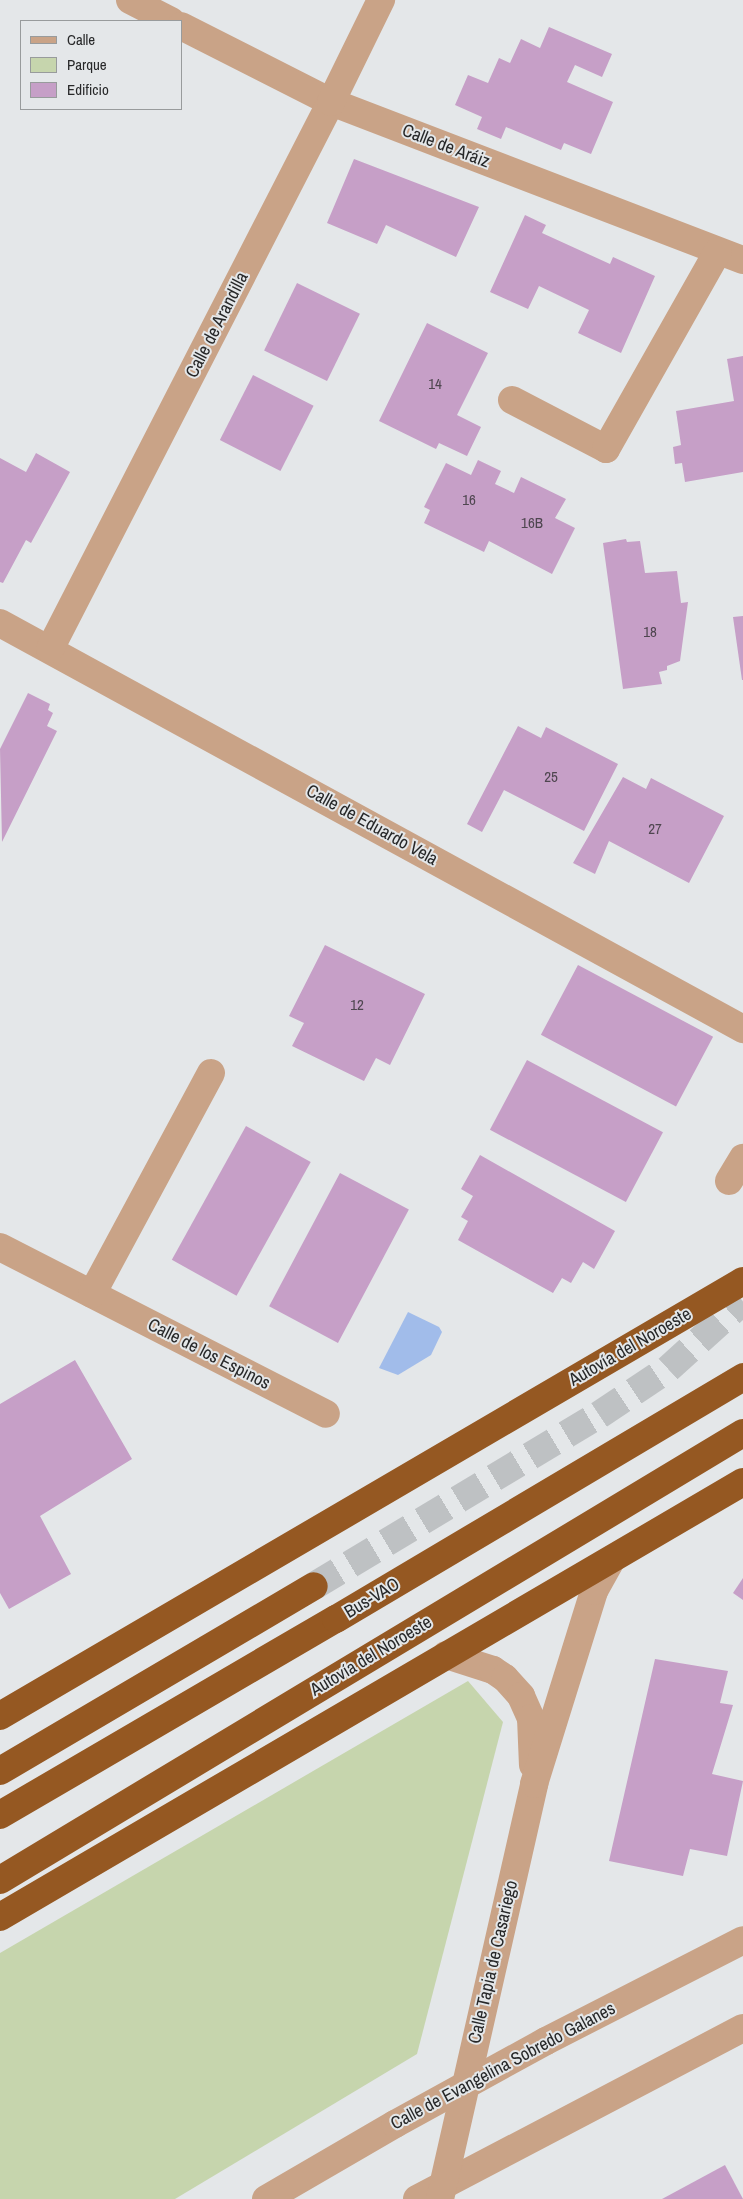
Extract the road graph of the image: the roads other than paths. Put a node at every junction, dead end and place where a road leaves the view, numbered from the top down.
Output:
1 (130, 0) edge
2 (381, 0) edge
3 (170, 20) edge
4 (182, 27) edge
5 (331, 102) junction
6 (718, 251) junction
7 (743, 260) edge
8 (512, 400) dead end
9 (0, 623) edge
10 (50, 649) junction
11 (743, 1029) edge
12 (211, 1073) dead end
13 (743, 1158) edge
14 (729, 1181) dead end
15 (0, 1247) edge
16 (743, 1281) edge
17 (92, 1294) junction
18 (743, 1377) edge
19 (326, 1414) dead end
20 (743, 1432) edge
21 (743, 1482) edge
22 (611, 1560) junction
23 (314, 1586) tunnel mouth
24 (446, 1655) junction
25 (0, 1716) edge
26 (0, 1772) edge
27 (534, 1784) junction
28 (0, 1815) edge
29 (0, 1880) edge
30 (0, 1917) edge
31 (743, 1940) edge
32 (743, 2028) edge
33 (466, 2085) junction
34 (442, 2192) edge
35 (266, 2199) edge
36 (417, 2199) edge

1 - 3 street
2 - 5 street, Calle de Arandilla
4 - 5 street, Calle de Aráiz
5 - 6 street, Calle de Aráiz
5 - 10 street, Calle de Arandilla
6 - 7 street, Calle de Aráiz
6 - 8 street
9 - 10 street, Calle de Eduardo Vela
10 - 11 street, Calle de Eduardo Vela
12 - 17 street
13 - 14 street
15 - 17 street, Calle de los Espinos
16 - 25 highway, Autovía del Noroeste
17 - 19 street, Calle de los Espinos
18 - 28 highway, Bus-VAO
20 - 29 highway, Autovía del Noroeste
21 - 22 highway
22 - 24 highway
22 - 27 street, Calle Tapia de Casariego
23 - 26 highway
24 - 27 street, Calle Tapia de Casariego
24 - 30 highway
27 - 33 street, Calle Tapia de Casariego
31 - 33 street, Calle de Evangelina Sobredo Galanes
32 - 34 street
33 - 34 street, Calle Tapia de Casariego
33 - 35 street, Calle de Evangelina Sobredo Galanes
34 - 36 street

